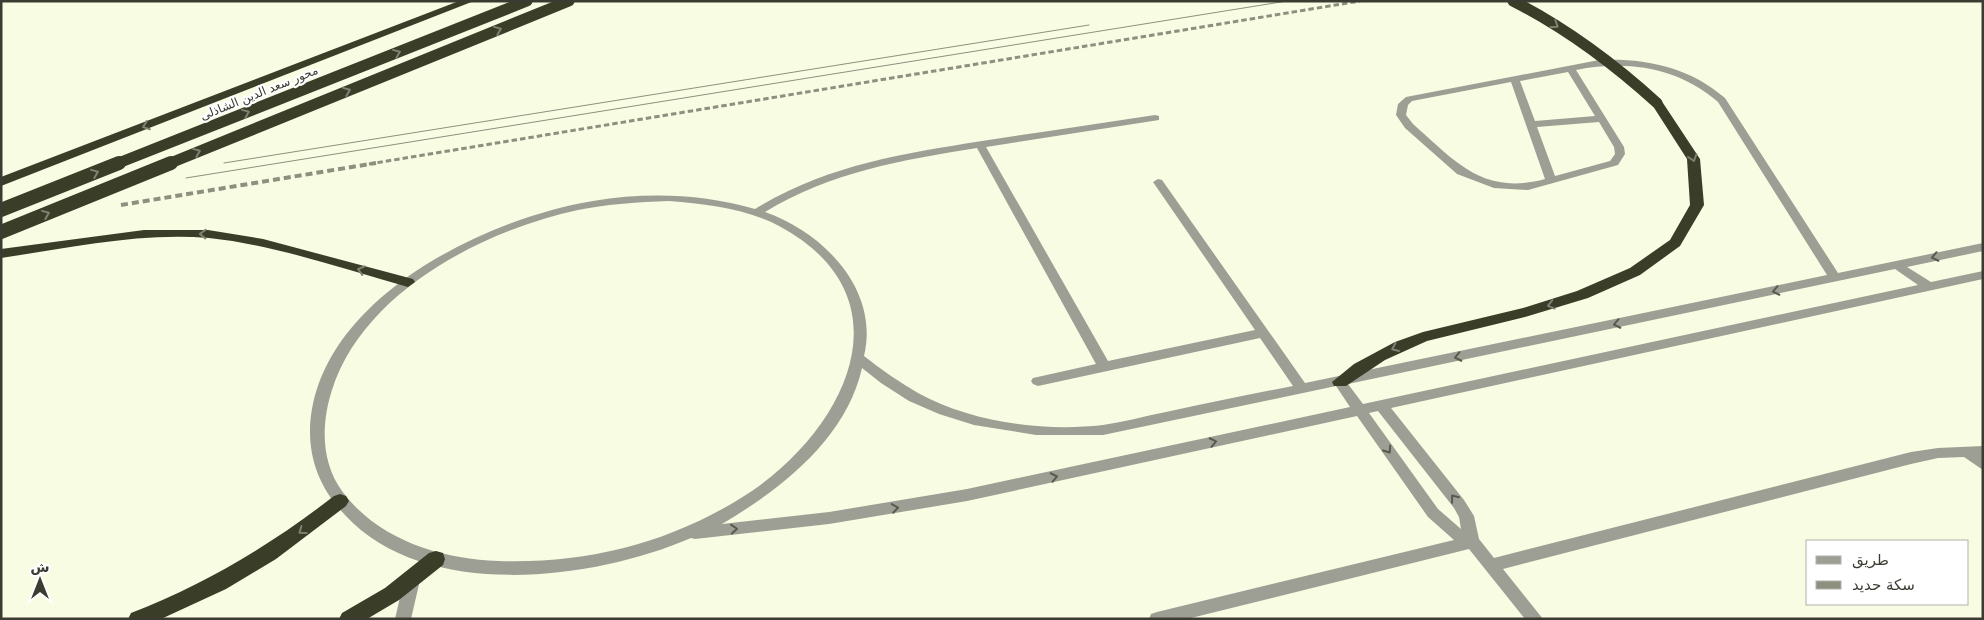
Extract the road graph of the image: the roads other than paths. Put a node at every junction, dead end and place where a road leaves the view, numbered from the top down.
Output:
1 (469, 1) edge
2 (527, 1) edge
3 (569, 1) edge
4 (1513, 1) edge
5 (1571, 69) junction
6 (1515, 79) junction
7 (1155, 118) dead end
8 (1602, 119) junction
9 (1531, 124) junction
10 (980, 145) junction
11 (1551, 181) junction
12 (1, 182) edge
13 (1158, 182) dead end
14 (1, 210) edge
15 (756, 212) junction
16 (1, 232) edge
17 (1981, 249) edge
18 (1, 254) edge
19 (1897, 265) junction
20 (1983, 275) edge
21 (1835, 278) junction
22 (408, 282) junction
23 (1929, 287) junction
24 (1263, 333) junction
25 (859, 359) junction
26 (1104, 367) junction
27 (1038, 381) dead end
28 (1340, 382) junction
29 (1303, 390) junction
30 (1382, 406) junction
31 (1359, 410) junction
32 (1966, 451) junction
33 (1983, 451) edge
34 (1983, 464) edge
35 (340, 501) junction
36 (685, 534) junction
37 (1472, 542) junction
38 (436, 559) junction
39 (1492, 565) junction
40 (412, 580) junction
41 (138, 619) edge
42 (349, 619) edge
43 (403, 619) edge
44 (1157, 619) edge
45 (1535, 619) edge

1 -> 12 highway, محور سعد الدين الشاذلى
14 -> 2 highway, محور سعد الدين الشاذلى, bridge
16 -> 3 highway, bridge
4 -> 28 highway, bridge
5 - 6 street
5 - 8 street
5 - 21 street
6 - 9 street
6 - 11 street
7 - 10 street
8 - 9 street
8 - 11 street
9 - 11 street
10 - 15 street
10 - 26 street
13 - 24 street
15 - 22 street
15 - 25 street
17 -> 19 street
22 -> 18 highway
19 - 21 street
19 - 23 street
20 - 23 street
21 -> 28 street
22 - 35 street
23 - 30 street
24 - 26 street
24 - 29 street
25 - 29 street
25 - 36 street
26 - 27 street
28 - 29 street
28 - 31 street
30 - 31 street
37 -> 30 street
36 -> 31 street
31 -> 37 street
32 - 33 street
32 - 34 street
32 - 39 street
35 - 38 street
35 -> 41 highway
36 - 38 street
37 - 39 street
37 - 44 street
38 - 40 highway
39 - 45 street
40 - 42 highway
40 - 43 street

